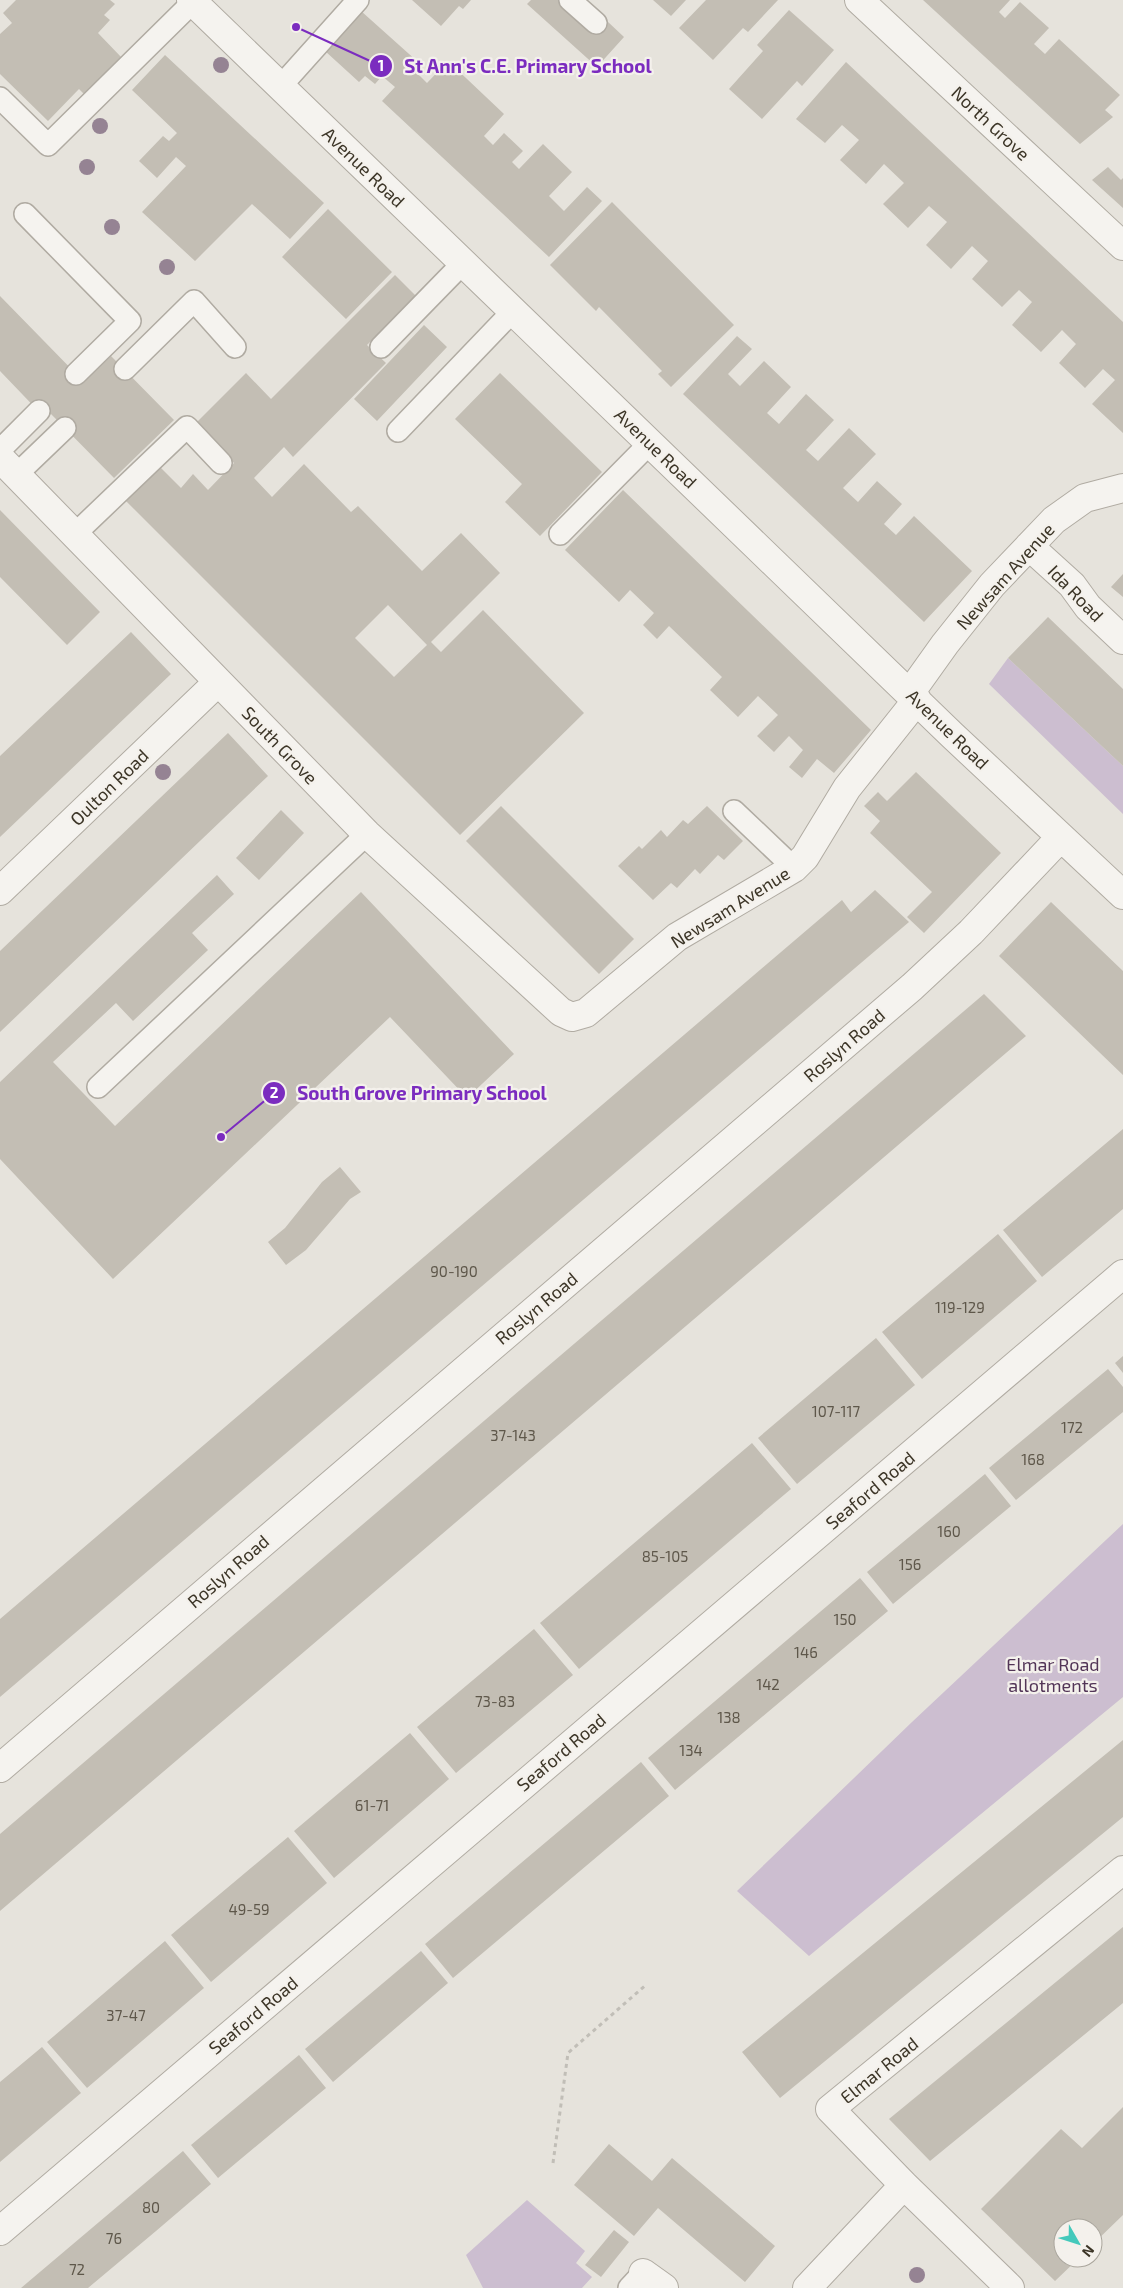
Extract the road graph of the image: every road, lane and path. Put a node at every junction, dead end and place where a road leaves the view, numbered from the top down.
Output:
1 (358, 0) edge
2 (570, 0) edge
3 (859, 0) edge
4 (192, 1) edge
5 (596, 23) dead end
6 (280, 86) junction
7 (0, 98) edge
8 (25, 214) dead end
9 (1123, 246) edge
10 (463, 263) junction
11 (513, 311) junction
12 (382, 346) dead end
13 (235, 347) dead end
14 (125, 369) dead end
15 (76, 374) dead end
16 (39, 411) dead end
17 (65, 428) dead end
18 (398, 431) dead end
19 (650, 442) junction
20 (0, 450) edge
21 (221, 463) dead end
22 (8, 467) edge
23 (1123, 488) edge
24 (560, 534) dead end
25 (74, 535) junction
26 (1029, 546) junction
27 (1123, 640) edge
28 (218, 682) junction
29 (913, 697) junction
30 (734, 811) dead end
31 (367, 834) junction
32 (1062, 837) junction
33 (794, 868) junction
34 (0, 891) edge
35 (1123, 895) edge
36 (572, 1017) joint
37 (98, 1087) dead end
38 (1123, 1274) edge
39 (0, 1768) edge
40 (1123, 1870) edge
41 (647, 1984) dead end
42 (553, 2163) dead end
43 (904, 2185) junction
44 (0, 2231) edge
45 (807, 2288) edge
46 (1010, 2288) edge

1 - 6 lane
2 - 5 lane
3 - 9 street, North Grove
4 - 6 street, Avenue Road
4 - 7 lane
6 - 10 street, Avenue Road
8 - 15 lane
10 - 11 street, Avenue Road
10 - 12 lane
11 - 18 lane
11 - 19 street, Avenue Road
13 - 14 lane
16 - 20 lane
17 - 22 lane
19 - 24 lane
19 - 29 street, Avenue Road
21 - 25 lane
22 - 25 street, South Grove
23 - 26 street, Newsam Avenue
25 - 28 street, South Grove
26 - 27 street, Ida Road
26 - 29 street, Newsam Avenue
28 - 31 street, South Grove
28 - 34 street, Oulton Road
29 - 32 street, Avenue Road
29 - 33 street, Newsam Avenue
30 - 33 lane
31 - 36 street, South Grove
31 - 37 lane
32 - 35 street, Avenue Road
32 - 39 street, Roslyn Road
33 - 36 street, Newsam Avenue
38 - 44 street, Seaford Road
40 - 43 street, Elmar Road
41 - 42 path
43 - 45 street
43 - 46 street, Elmar Road

